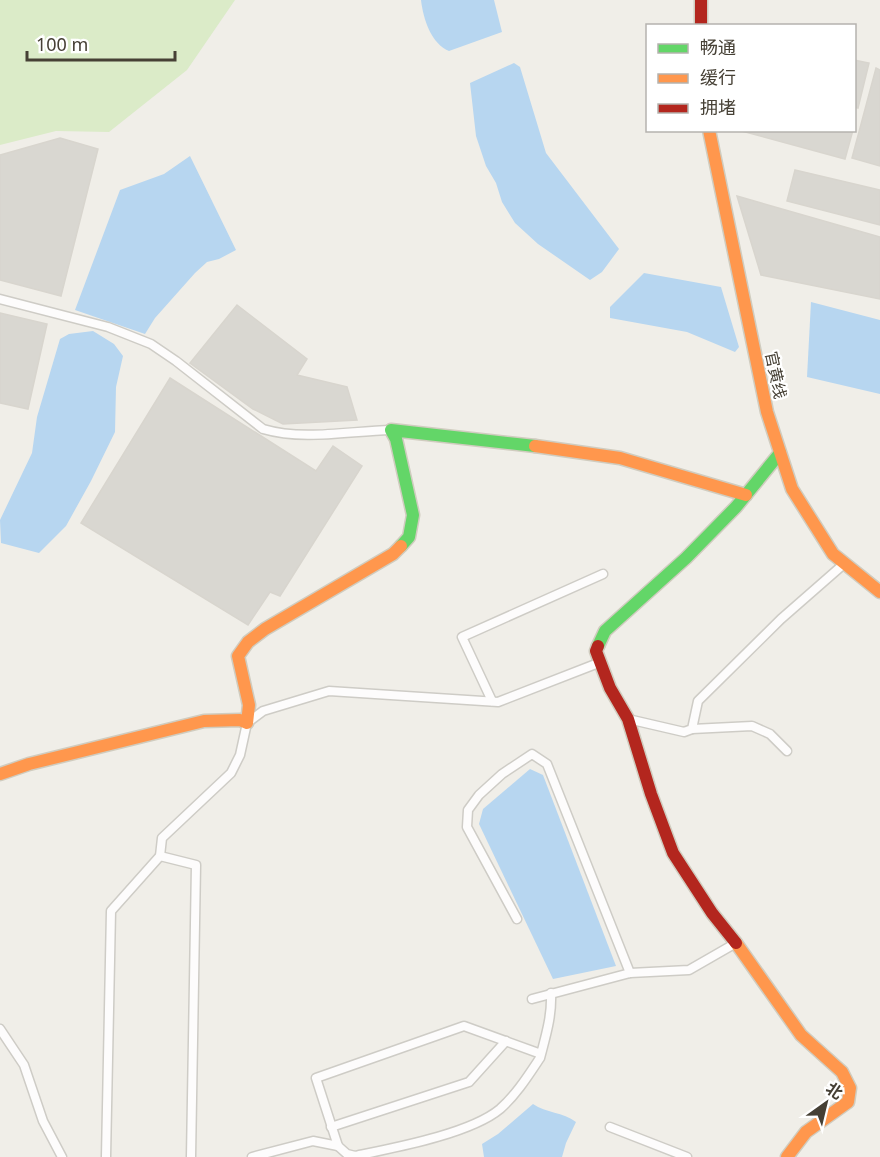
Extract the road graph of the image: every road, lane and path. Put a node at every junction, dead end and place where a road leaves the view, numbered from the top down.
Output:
1 (700, 0) edge
2 (701, 24) edge
3 (709, 132) edge
4 (0, 299) edge
5 (391, 430) junction
6 (780, 453) junction
7 (746, 495) junction
8 (845, 563) junction
9 (603, 574) dead end
10 (880, 592) edge
11 (600, 662) junction
12 (492, 701) junction
13 (628, 719) junction
14 (247, 723) junction
15 (692, 729) junction
16 (787, 752) dead end
17 (0, 774) edge
18 (160, 856) junction
19 (517, 919) dead end
20 (736, 943) junction
21 (630, 973) junction
22 (551, 993) junction
23 (532, 999) dead end
24 (0, 1029) edge
25 (506, 1041) junction
26 (541, 1054) junction
27 (332, 1126) junction
28 (610, 1127) dead end
29 (338, 1146) junction
30 (62, 1157) edge
31 (106, 1157) edge
32 (191, 1157) edge
33 (252, 1157) edge
34 (687, 1157) edge
35 (787, 1157) edge

1 - 2 street
3 - 6 street, 官黄线
4 - 5 street
5 - 7 street
5 - 14 street
6 - 7 street
6 - 8 street, 官黄线
7 - 11 street
8 - 10 street, 官黄线
8 - 15 street
9 - 12 street
11 - 12 street
11 - 13 street
12 - 14 street
13 - 15 street
13 - 20 street
14 - 17 street
14 - 18 street
15 - 16 street
18 - 31 street
18 - 32 street
19 - 21 street
20 - 21 street
20 - 35 street
21 - 22 street
22 - 23 street
22 - 26 street
24 - 30 street
25 - 26 street
25 - 27 street
25 - 27 street
26 - 29 street
27 - 29 street
28 - 34 street
29 - 33 street

